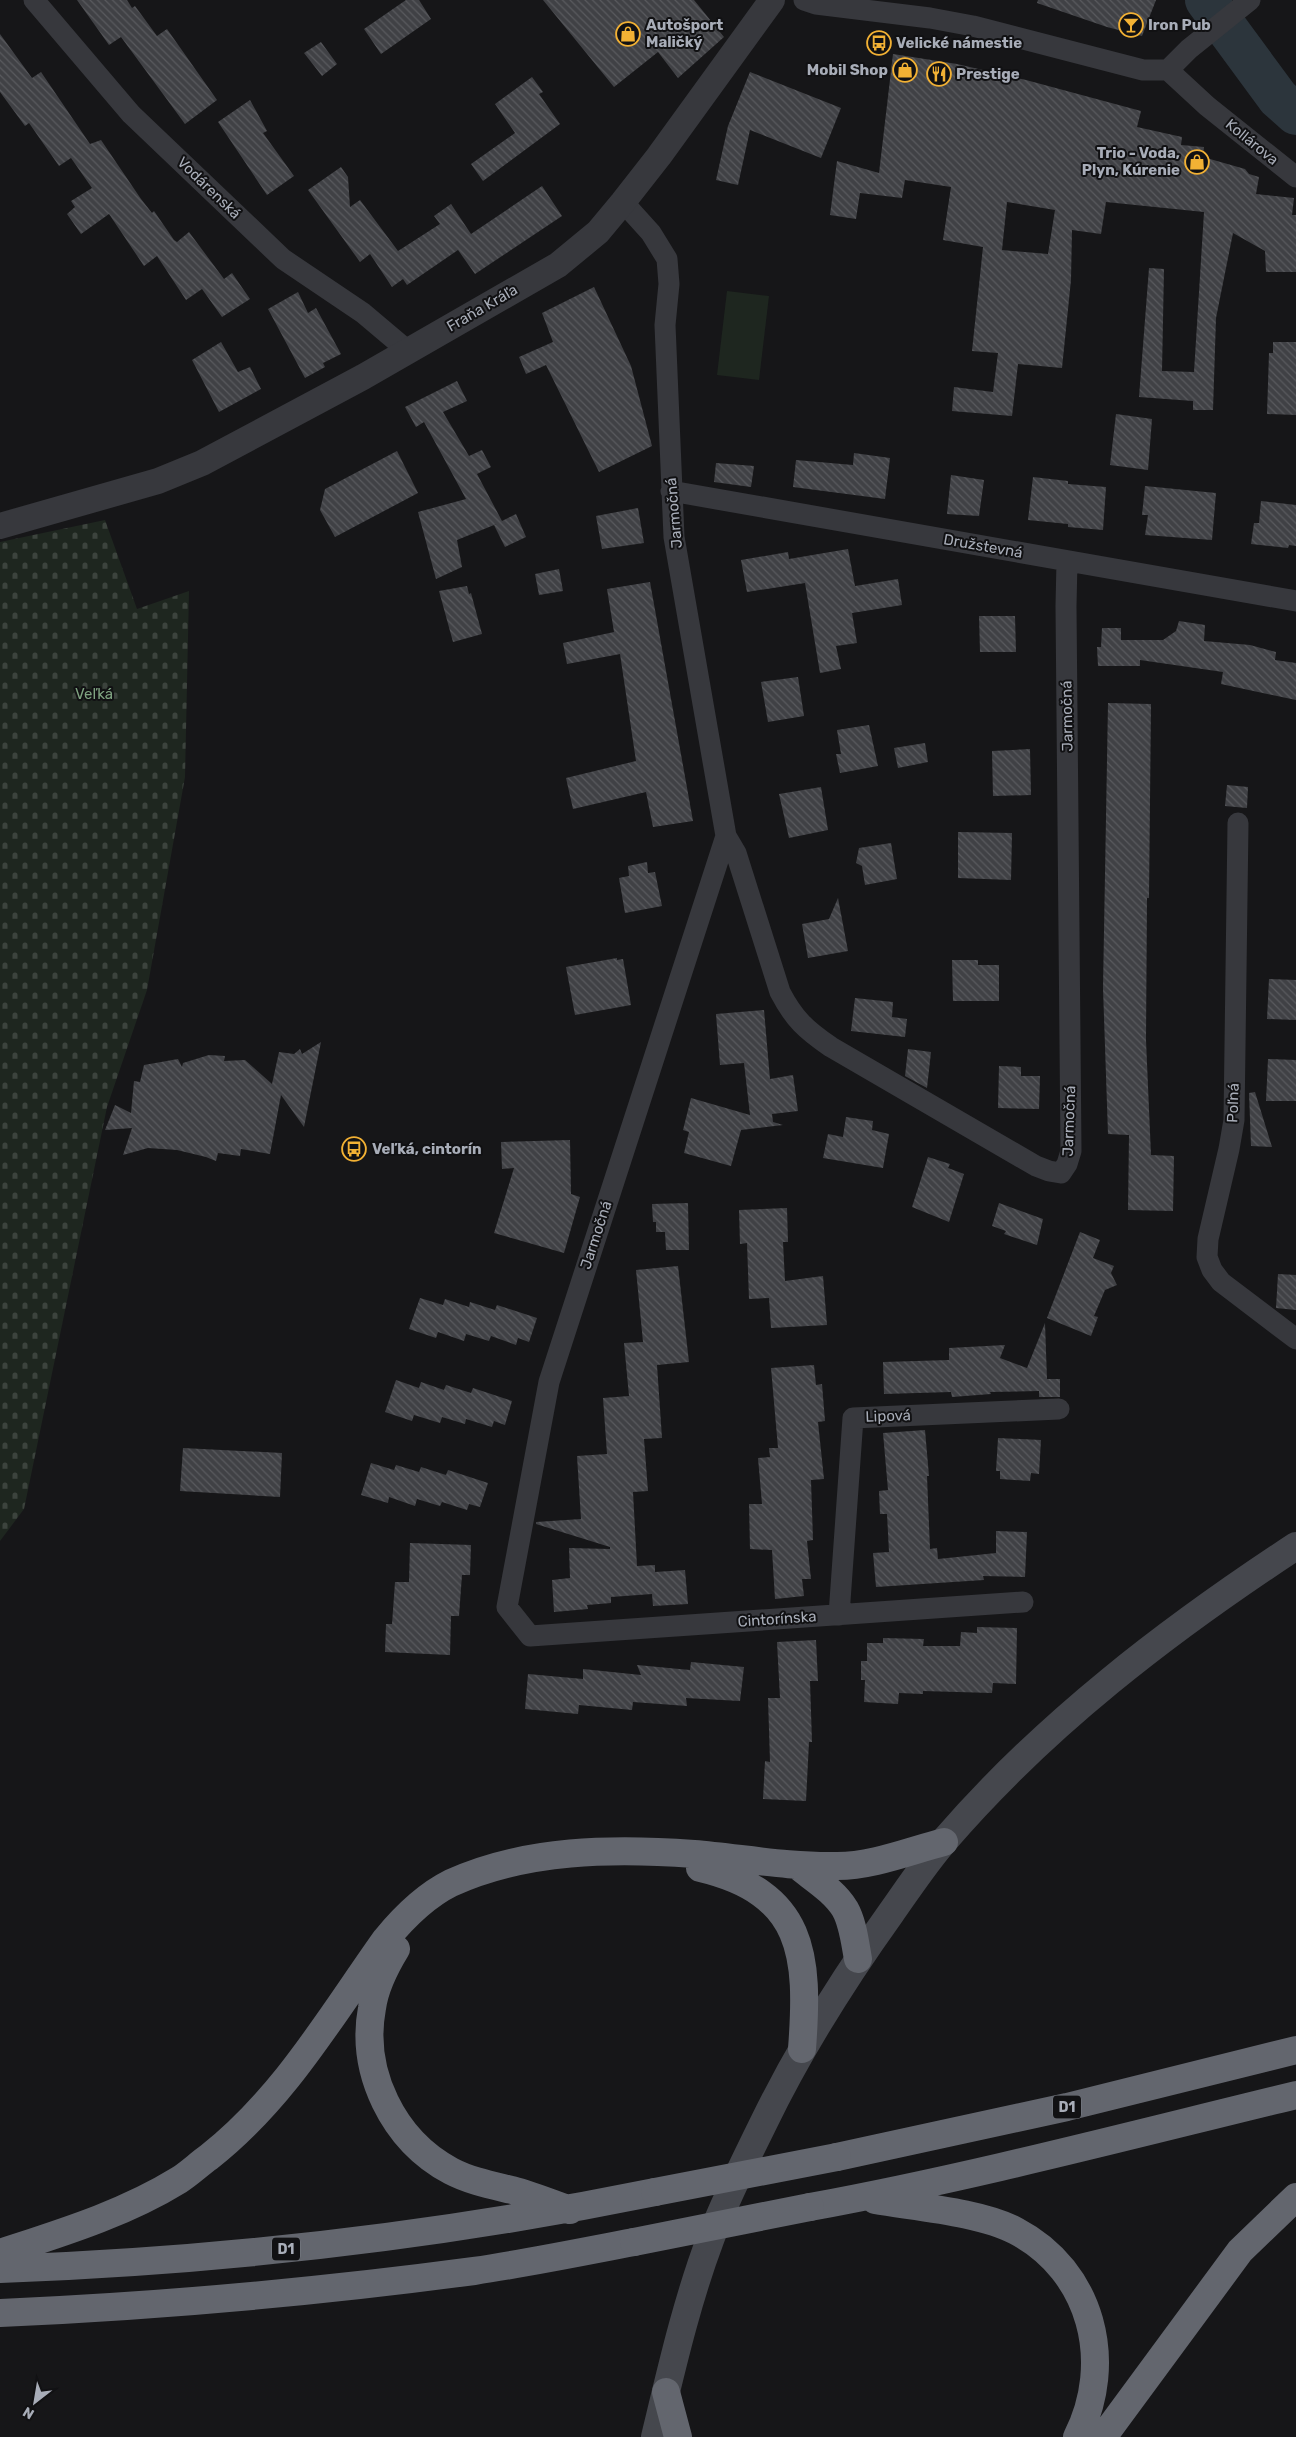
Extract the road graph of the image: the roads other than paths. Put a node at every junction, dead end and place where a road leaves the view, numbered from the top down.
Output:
1 (34, 0) edge
2 (772, 0) edge
3 (804, 0) edge
4 (1245, 4) edge
5 (1168, 70) junction
6 (1296, 177) edge
7 (623, 202) junction
8 (408, 351) junction
9 (671, 491) junction
10 (0, 526) edge
11 (1067, 561) junction
12 (1296, 602) edge
13 (1238, 823) dead end
14 (726, 836) junction
15 (1296, 1339) edge
16 (1059, 1409) dead end
17 (1296, 1546) edge
18 (1023, 1602) dead end
19 (839, 1615) junction
20 (530, 1636) joint
21 (944, 1842) junction
22 (798, 1866) junction
23 (858, 1959) junction
24 (802, 2049) junction
25 (1296, 2050) edge
26 (1296, 2095) edge
27 (1296, 2197) edge
28 (862, 2198) junction
29 (570, 2210) junction
30 (0, 2253) edge
31 (0, 2270) edge
32 (0, 2312) edge
33 (666, 2392) junction
34 (655, 2437) edge
35 (678, 2437) edge
36 (1077, 2437) edge
37 (1103, 2437) edge

1 - 8 street, Vodárenská
2 - 7 street, Fraňa Kráľa
3 - 5 street
4 - 5 street
5 - 6 street, Kollárova
7 - 8 street, Fraňa Kráľa
7 - 9 street, Jarmočná
8 - 10 street, Fraňa Kráľa
9 - 11 street, Družstevná
9 - 14 street, Jarmočná
11 - 12 street, Družstevná
11 - 14 street, Jarmočná
13 - 15 street, Poľná
14 - 20 street, Jarmočná
16 - 19 street, Lipová
17 - 21 main road
18 - 19 street, Cintorínska
19 - 20 street, Cintorínska
21 - 22 highway
21 - 23 main road
22 - 23 highway
22 - 30 highway
23 - 24 main road
24 - 29 highway
24 - 33 main road
25 - 29 highway, D1, bridge
26 - 28 highway
27 - 37 highway
28 - 32 highway, bridge
28 - 36 highway
29 - 31 highway, D1
33 - 34 main road
33 - 35 highway

